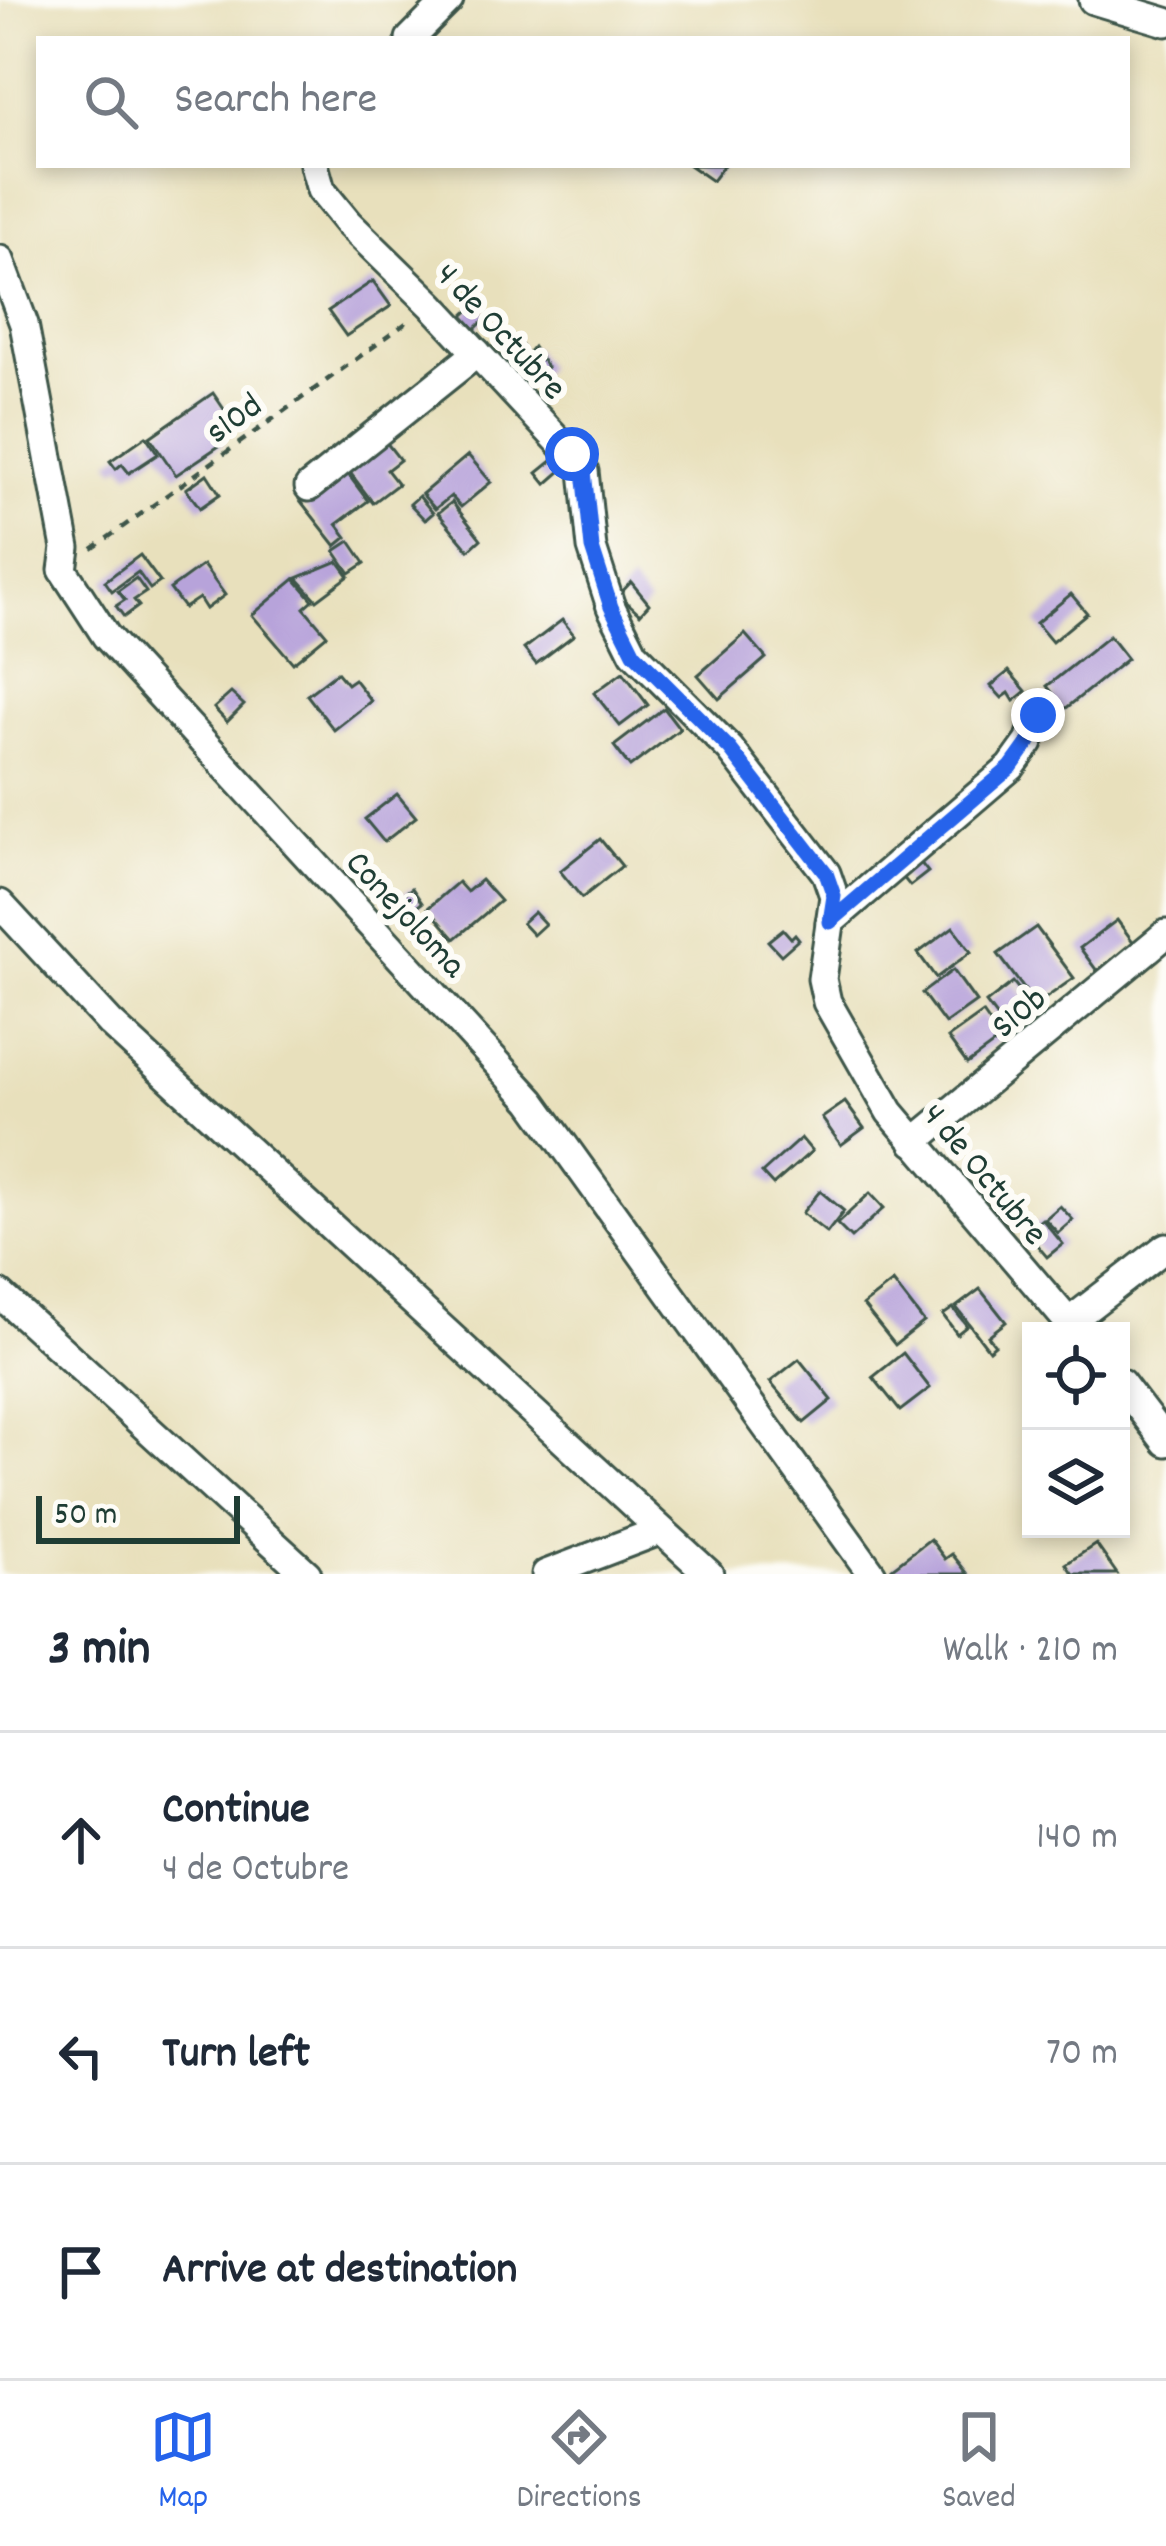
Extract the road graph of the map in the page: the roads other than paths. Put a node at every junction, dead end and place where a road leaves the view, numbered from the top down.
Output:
1 (449, 0) edge
2 (1093, 0) edge
3 (1166, 22) edge
4 (413, 36) edge
5 (315, 168) edge
6 (0, 260) edge
7 (477, 353) junction
8 (310, 487) dead end
9 (1038, 715) dead end
10 (0, 904) edge
11 (830, 922) junction
12 (1166, 934) edge
13 (914, 1142) junction
14 (1166, 1247) edge
15 (0, 1294) edge
16 (1069, 1322) edge
17 (1077, 1322) edge
18 (1130, 1395) edge
19 (1166, 1442) edge
20 (659, 1531) junction
21 (308, 1574) edge
22 (546, 1574) edge
23 (710, 1574) edge
24 (872, 1574) edge

1 - 4 street
2 - 3 street
5 - 7 street, 4 de Octubre
6 - 24 street, Conejoloma
7 - 8 street
7 - 11 street, 4 de Octubre
9 - 11 street
10 - 20 street
11 - 13 street, 4 de Octubre
12 - 13 street, S10b
13 - 16 street, 4 de Octubre
14 - 17 street
15 - 21 street
18 - 19 street
20 - 22 street
20 - 23 street

